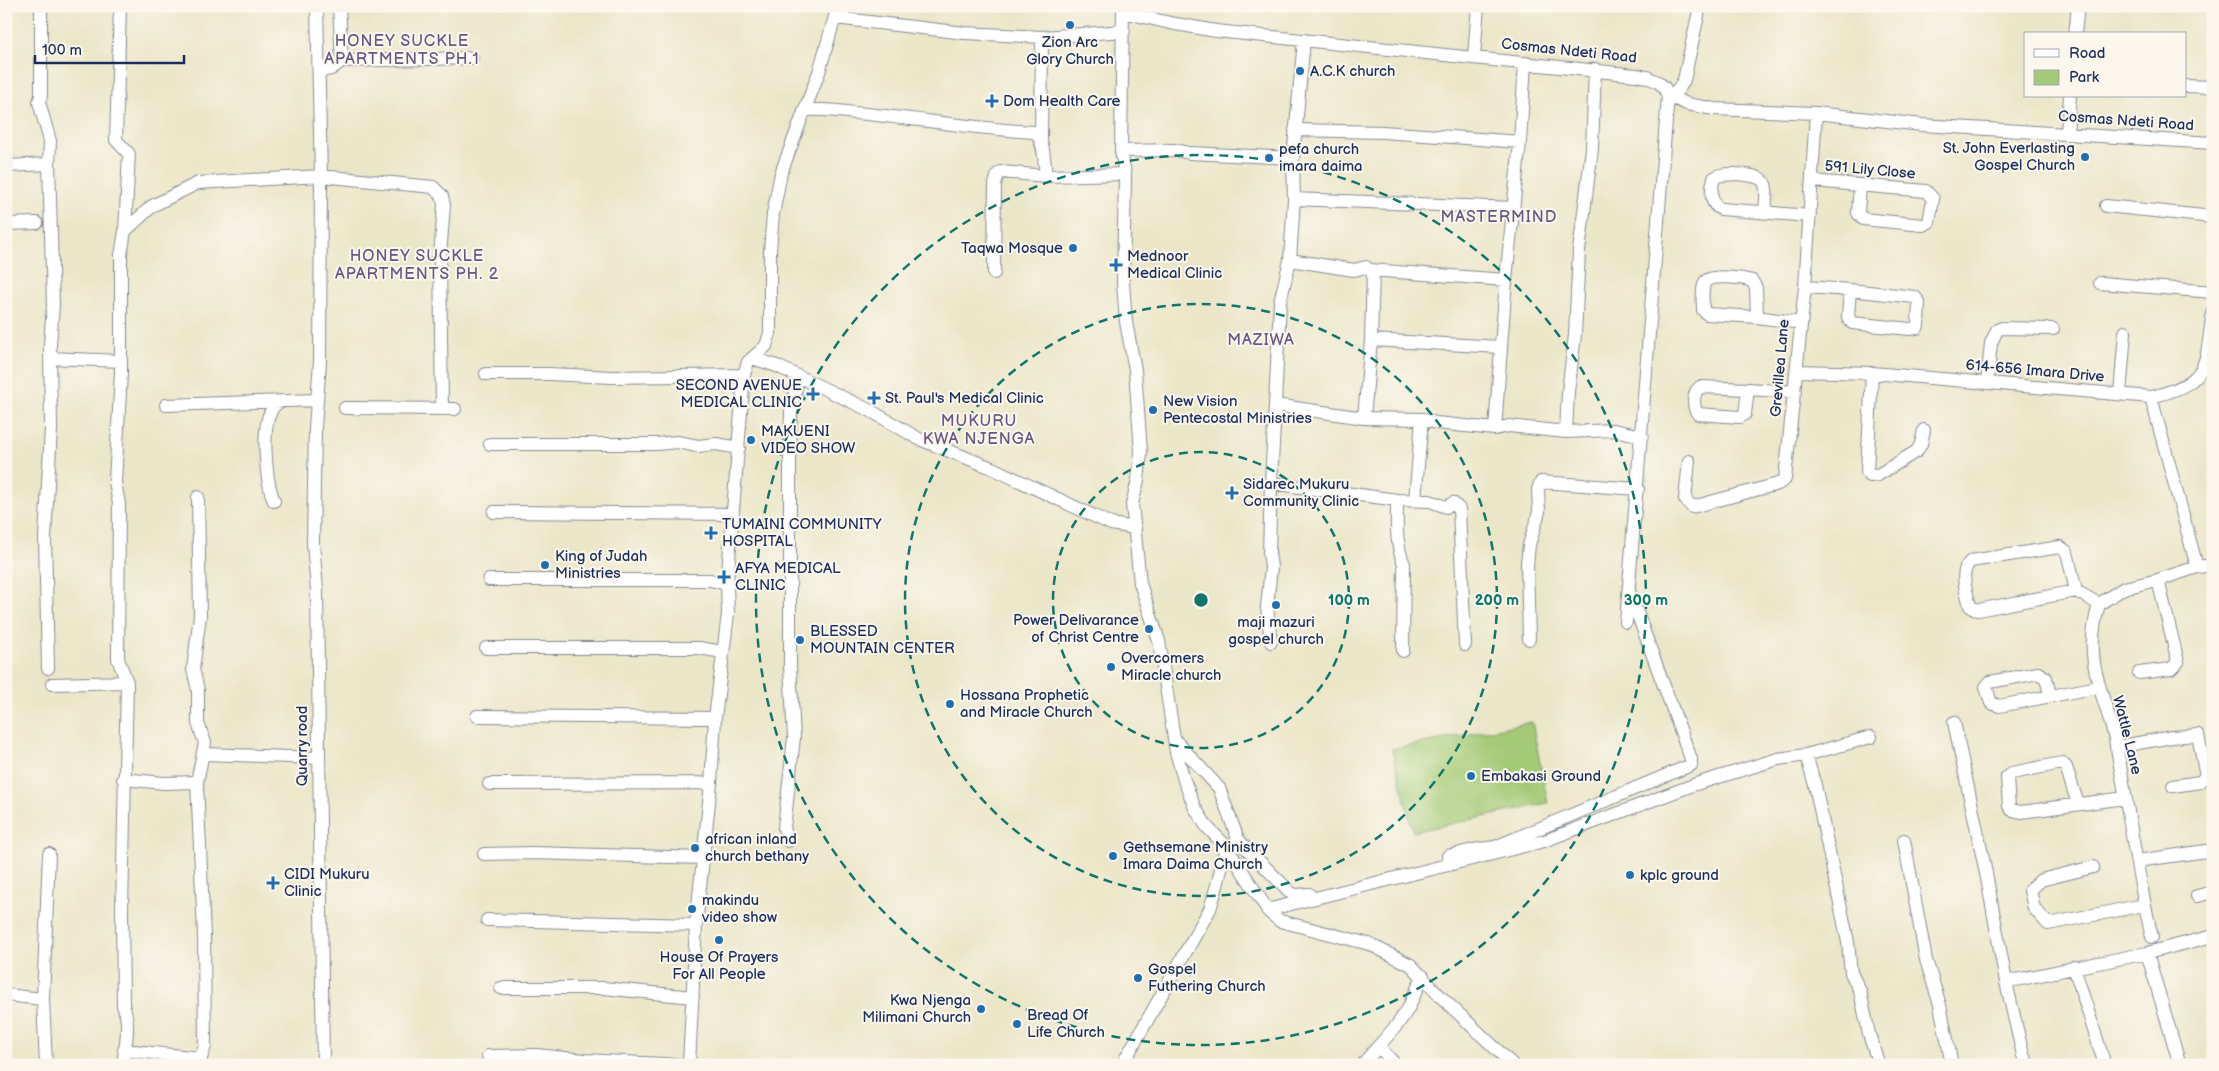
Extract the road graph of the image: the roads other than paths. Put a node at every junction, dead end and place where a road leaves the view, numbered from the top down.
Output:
1 (41, 6) edge
2 (120, 6) edge
3 (317, 6) edge
4 (339, 6) edge
5 (1478, 6) edge
6 (1700, 6) edge
7 (2078, 6) edge
8 (1123, 9) edge
9 (836, 12) edge
10 (1124, 31) junction
11 (2075, 32) edge
12 (1042, 37) junction
13 (1304, 40) junction
14 (1474, 57) junction
15 (472, 58) dead end
16 (342, 60) junction
17 (1524, 63) junction
18 (1595, 69) junction
19 (320, 71) junction
20 (2186, 86) edge
21 (2213, 88) edge
22 (1668, 96) junction
23 (2070, 98) edge
24 (806, 110) junction
25 (1816, 113) junction
26 (1296, 130) junction
27 (2067, 133) junction
28 (1041, 140) junction
29 (1520, 142) junction
30 (2213, 143) edge
31 (1121, 151) junction
32 (1293, 158) junction
33 (49, 164) junction
34 (6, 166) edge
35 (1125, 174) junction
36 (321, 176) junction
37 (1046, 176) junction
38 (1812, 181) junction
39 (1860, 186) junction
40 (1294, 200) junction
41 (2106, 206) dead end
42 (1514, 208) junction
43 (1765, 212) junction
44 (1810, 216) junction
45 (2213, 216) edge
46 (37, 223) dead end
47 (6, 224) edge
48 (124, 231) junction
49 (1290, 260) junction
50 (1370, 270) junction
51 (994, 273) dead end
52 (1506, 280) junction
53 (2100, 283) dead end
54 (1805, 287) junction
55 (1850, 290) junction
56 (2213, 292) edge
57 (2213, 311) edge
58 (1757, 317) junction
59 (1801, 323) junction
60 (2053, 329) dead end
61 (2125, 332) dead end
62 (1372, 340) junction
63 (1501, 347) junction
64 (50, 358) junction
65 (752, 358) junction
66 (121, 361) junction
67 (2209, 364) edge
68 (1796, 371) junction
69 (1872, 373) junction
70 (486, 374) dead end
71 (744, 375) junction
72 (798, 377) junction
73 (1987, 382) junction
74 (1748, 389) dead end
75 (1795, 392) junction
76 (2120, 394) junction
77 (2151, 397) junction
78 (317, 400) junction
79 (279, 402) junction
80 (166, 405) dead end
81 (1275, 406) junction
82 (344, 408) dead end
83 (1364, 418) junction
84 (1422, 419) junction
85 (1495, 429) junction
86 (1566, 432) junction
87 (1923, 434) dead end
88 (1642, 436) junction
89 (490, 444) dead end
90 (739, 448) junction
91 (1689, 461) dead end
92 (1271, 483) junction
93 (1638, 489) junction
94 (198, 497) dead end
95 (1397, 500) junction
96 (1415, 500) junction
97 (274, 501) dead end
98 (494, 512) dead end
99 (734, 514) junction
100 (1135, 528) junction
101 (2213, 565) edge
102 (2197, 567) junction
103 (489, 580) dead end
104 (2158, 580) junction
105 (727, 584) junction
106 (1629, 591) junction
107 (2076, 591) junction
108 (2099, 604) junction
109 (1626, 622) dead end
110 (1529, 639) dead end
111 (1271, 642) dead end
112 (1465, 645) dead end
113 (486, 648) dead end
114 (1403, 651) dead end
115 (723, 652) junction
116 (48, 668) dead end
117 (2139, 674) dead end
118 (127, 682) junction
119 (52, 684) dead end
120 (2098, 687) junction
121 (2050, 695) junction
122 (478, 716) dead end
123 (715, 718) junction
124 (1954, 722) dead end
125 (1871, 737) dead end
126 (1174, 739) junction
127 (2116, 747) junction
128 (204, 754) junction
129 (1806, 755) junction
130 (318, 758) junction
131 (124, 779) junction
132 (197, 782) junction
133 (711, 783) junction
134 (489, 784) dead end
135 (2173, 786) dead end
136 (2125, 798) junction
137 (2078, 804) junction
138 (1904, 840) dead end
139 (788, 841) dead end
140 (1226, 846) junction
141 (2213, 850) edge
142 (49, 854) dead end
143 (484, 854) dead end
144 (703, 858) junction
145 (2137, 860) junction
146 (2093, 868) dead end
147 (2213, 892) edge
148 (2197, 896) dead end
149 (2144, 905) junction
150 (1267, 910) junction
151 (486, 920) dead end
152 (696, 925) junction
153 (2213, 936) edge
154 (2152, 938) dead end
155 (2147, 953) junction
156 (2074, 968) junction
157 (1423, 976) junction
158 (2006, 982) junction
159 (501, 988) dead end
160 (6, 995) edge
161 (693, 997) junction
162 (43, 999) junction
163 (1379, 1047) junction
164 (124, 1050) junction
165 (488, 1056) dead end
166 (201, 1061) edge
167 (46, 1065) edge
168 (123, 1065) edge
169 (323, 1065) edge
170 (683, 1065) edge
171 (689, 1065) edge
172 (1122, 1065) edge
173 (1362, 1065) edge
174 (1396, 1065) edge
175 (1513, 1065) edge
176 (1878, 1065) edge
177 (1952, 1065) edge
178 (2028, 1065) edge
179 (2105, 1065) edge
180 (2180, 1065) edge

1 - 33 street
2 - 48 street
3 - 19 street, Quarry road
4 - 16 street
5 - 14 street
6 - 22 street
7 - 11 street
8 - 10 street
8 - 13 street, Cosmas Ndeti Road
9 - 12 street
9 - 24 street
10 - 12 street
10 - 31 street
12 - 28 street
13 - 14 street, Cosmas Ndeti Road
13 - 26 street
14 - 17 street, Cosmas Ndeti Road
15 - 16 street
16 - 19 street
17 - 18 street, Cosmas Ndeti Road
17 - 29 street
18 - 22 street, Cosmas Ndeti Road
18 - 86 street
19 - 36 street, Quarry road
20 - 21 street
22 - 25 street, Cosmas Ndeti Road
22 - 88 street
23 - 27 street
24 - 28 street
24 - 65 street
25 - 27 street, Cosmas Ndeti Road
25 - 38 street, Grevillea Lane
26 - 29 street
26 - 32 street
27 - 30 street, Cosmas Ndeti Road
28 - 37 street
29 - 42 street
31 - 32 street
31 - 35 street
32 - 40 street
33 - 34 street
33 - 64 street
35 - 37 street
35 - 100 street
36 - 48 street
36 - 78 street, Quarry road
36 - 82 street
37 - 51 street
38 - 39 street, 591 Lily Close
38 - 44 street, Grevillea Lane
39 - 39 street, 591 Lily Close
40 - 42 street
40 - 49 street
41 - 45 street
42 - 52 street
43 - 43 street
43 - 44 street
44 - 54 street, Grevillea Lane
46 - 47 street
48 - 66 street
49 - 50 street
49 - 81 street
50 - 52 street
50 - 62 street
52 - 63 street
53 - 56 street
54 - 55 street
54 - 59 street, Grevillea Lane
55 - 55 street
57 - 67 street, 614-656 Imara Drive
58 - 58 street
58 - 59 street
59 - 68 street, Grevillea Lane
60 - 73 street
61 - 76 street
62 - 63 street
62 - 83 street
63 - 85 street
64 - 66 street
64 - 116 street
65 - 71 street
65 - 72 street
66 - 118 street
67 - 77 street, 614-656 Imara Drive
68 - 69 street, 614-656 Imara Drive
68 - 75 street, Grevillea Lane
69 - 73 street, 614-656 Imara Drive
69 - 87 street
70 - 71 street
71 - 90 street
72 - 100 street
72 - 139 street
73 - 76 street, 614-656 Imara Drive
74 - 75 street
75 - 91 street, Grevillea Lane
76 - 77 street, 614-656 Imara Drive
77 - 102 street
78 - 79 street
78 - 130 street, Quarry road
79 - 80 street
79 - 97 street
81 - 83 street
81 - 92 street
83 - 84 street
84 - 85 street
84 - 96 street
85 - 86 street
86 - 88 street
88 - 93 street
89 - 90 street
90 - 99 street
92 - 95 street
92 - 111 street
93 - 106 street
93 - 110 street
94 - 128 street
95 - 96 street
95 - 114 street
96 - 112 street
98 - 99 street
99 - 105 street
100 - 126 street
101 - 102 street
102 - 104 street
103 - 105 street
104 - 108 street
104 - 117 street
105 - 115 street
106 - 109 street
106 - 126 street
107 - 107 street
107 - 108 street
108 - 120 street, Wattle Lane
113 - 115 street
115 - 123 street
118 - 119 street
118 - 131 street
120 - 121 street
120 - 127 street, Wattle Lane
121 - 121 street
122 - 123 street
123 - 133 street
124 - 158 street
125 - 129 street
126 - 140 street
127 - 135 street
127 - 136 street, Wattle Lane
128 - 130 street
128 - 132 street
129 - 150 street
129 - 176 street
130 - 169 street, Quarry road
131 - 132 street
131 - 164 street
132 - 166 street
133 - 134 street
133 - 144 street
136 - 137 street
136 - 145 street, Wattle Lane
137 - 137 street
138 - 177 street
140 - 150 street
140 - 172 street
141 - 145 street
142 - 162 street
143 - 144 street
144 - 152 street
145 - 149 street, Wattle Lane
146 - 149 street
147 - 148 street
149 - 154 street, Wattle Lane
150 - 157 street
151 - 152 street
152 - 161 street
153 - 155 street
155 - 156 street
155 - 180 street
156 - 158 street
156 - 179 street
157 - 163 street
157 - 175 street
158 - 178 street
159 - 161 street
160 - 162 street
161 - 171 street
162 - 167 street
163 - 173 street
163 - 174 street
164 - 166 street
164 - 168 street
165 - 170 street

